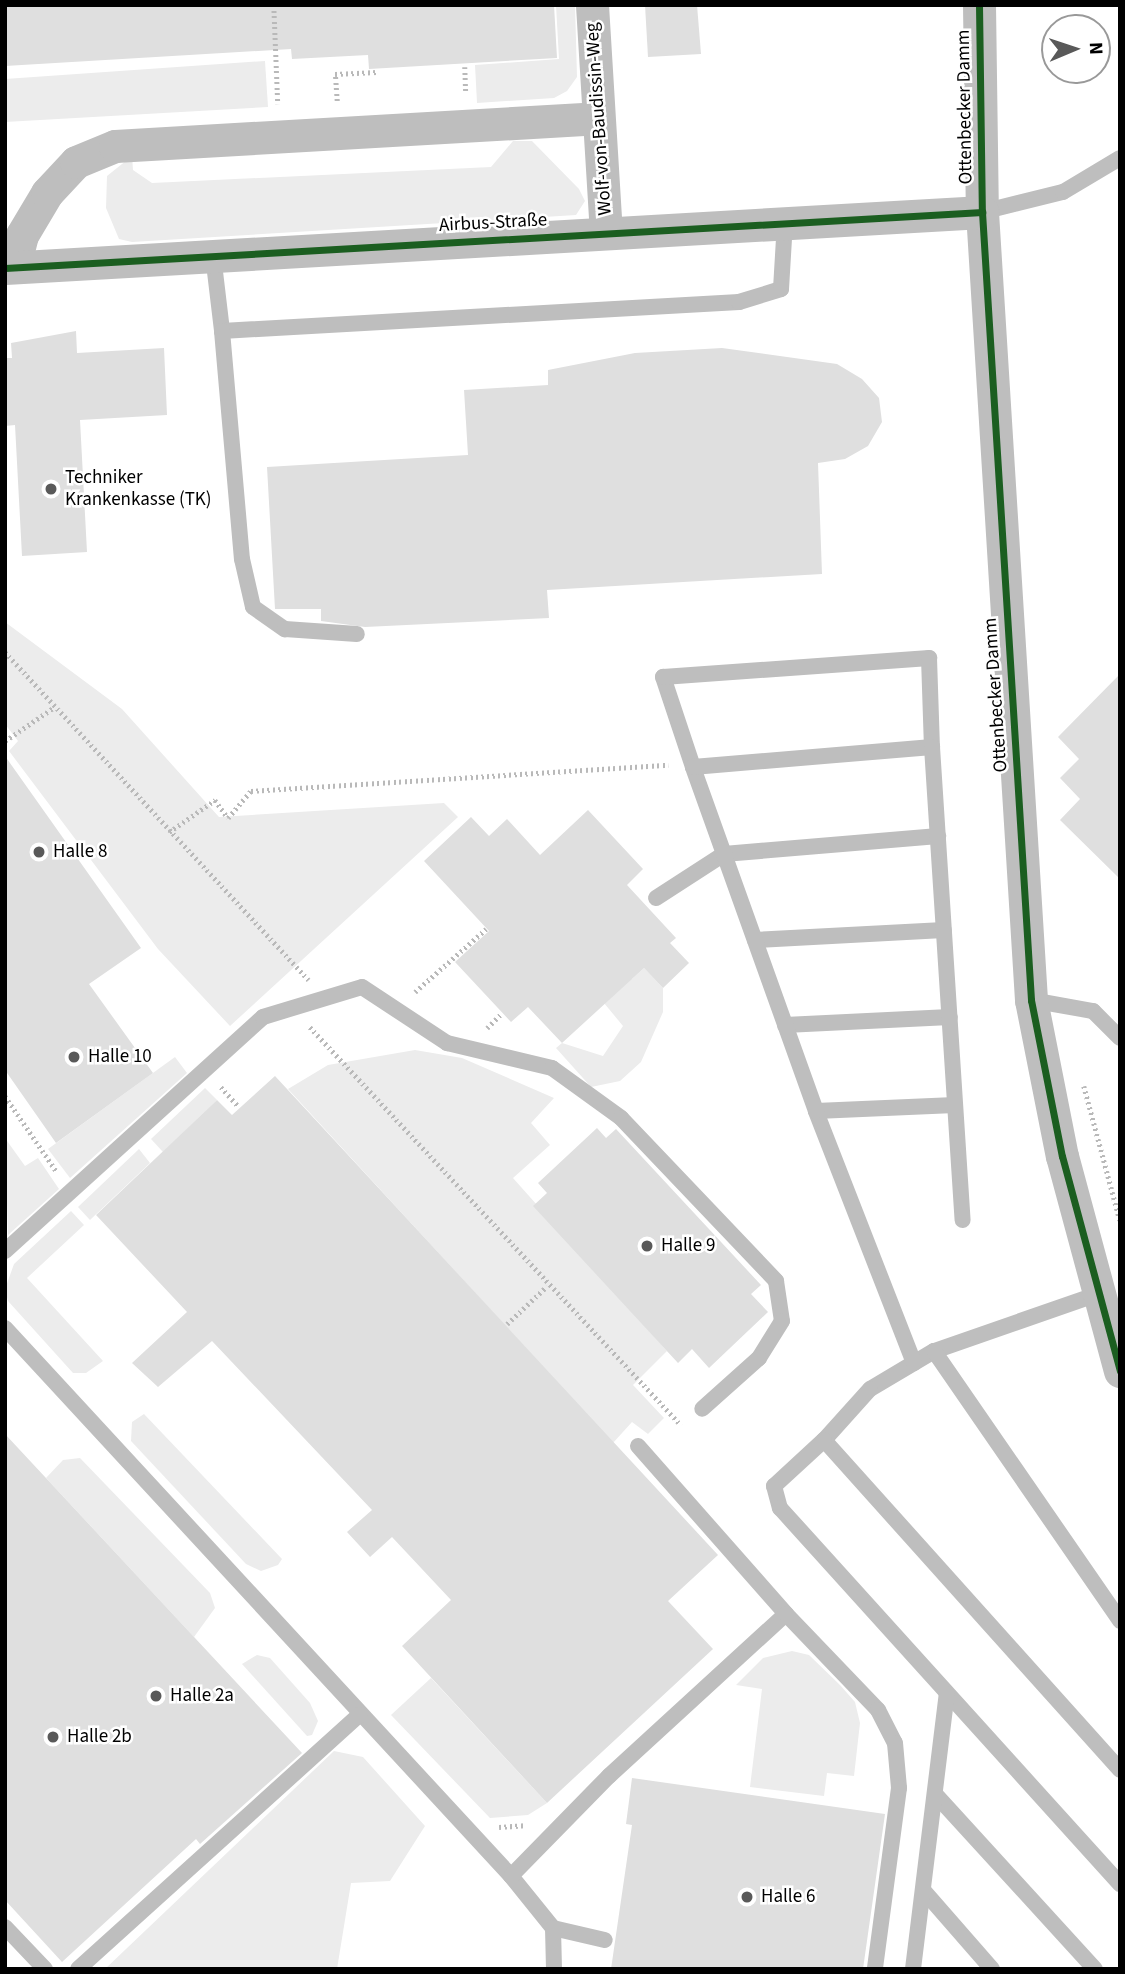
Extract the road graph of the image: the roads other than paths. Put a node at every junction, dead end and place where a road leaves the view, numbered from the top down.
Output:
1 (592, 5) edge
2 (979, 5) edge
3 (596, 118) junction
4 (1120, 158) edge
5 (982, 212) junction
6 (785, 222) junction
7 (606, 232) junction
8 (213, 256) junction
9 (10, 267) edge
10 (222, 331) junction
11 (357, 634) dead end
12 (932, 747) junction
13 (693, 767) junction
14 (938, 836) junction
15 (724, 854) junction
16 (656, 898) dead end
17 (944, 930) junction
18 (755, 940) junction
19 (1031, 1000) junction
20 (950, 1017) junction
21 (785, 1025) junction
22 (1120, 1038) edge
23 (955, 1105) junction
24 (816, 1111) junction
25 (963, 1220) dead end
26 (5, 1251) edge
27 (1098, 1294) junction
28 (5, 1328) edge
29 (934, 1351) junction
30 (914, 1363) junction
31 (1120, 1371) edge
32 (702, 1409) dead end
33 (824, 1440) junction
34 (638, 1446) dead end
35 (786, 1614) junction
36 (1120, 1621) edge
37 (947, 1694) junction
38 (359, 1715) junction
39 (1120, 1770) edge
40 (935, 1794) junction
41 (511, 1876) junction
42 (1120, 1884) edge
43 (923, 1891) junction
44 (5, 1927) edge
45 (552, 1928) junction
46 (605, 1940) dead end
47 (45, 1969) edge
48 (78, 1969) edge
49 (554, 1969) edge
50 (875, 1969) edge
51 (914, 1969) edge
52 (992, 1969) edge
53 (1095, 1969) edge

1 - 3 street, Wolf-von-Baudissin-Weg
2 - 5 street, Ottenbecker Damm
3 - 7 street, Wolf-von-Baudissin-Weg
3 - 9 street, Airbus-Straße
4 - 5 lane
5 - 6 street, Airbus-Straße
5 - 19 street, Ottenbecker Damm
6 - 7 street, Airbus-Straße
6 - 10 lane
7 - 8 street, Airbus-Straße
8 - 9 street, Airbus-Straße
8 - 10 lane
10 - 11 lane
12 - 13 lane
12 - 13 lane
12 - 14 lane
13 - 15 lane
14 - 15 lane
14 - 17 lane
15 - 16 lane
15 - 18 lane
17 - 18 lane
17 - 20 lane
18 - 21 lane
19 - 22 lane
19 - 27 street, Ottenbecker Damm
20 - 21 lane
20 - 23 lane
21 - 24 lane
23 - 24 lane
23 - 25 lane
24 - 30 lane
26 - 32 lane
27 - 29 lane
27 - 31 street, Ottenbecker Damm
28 - 38 lane
29 - 30 lane
29 - 36 lane
30 - 33 lane
33 - 37 lane
33 - 39 lane
34 - 35 lane
35 - 41 lane
35 - 50 lane
37 - 40 lane
37 - 42 lane
38 - 41 lane
38 - 48 lane
40 - 43 lane
40 - 53 lane
41 - 45 lane
43 - 51 lane
43 - 52 lane
44 - 47 lane
45 - 46 lane
45 - 49 lane

